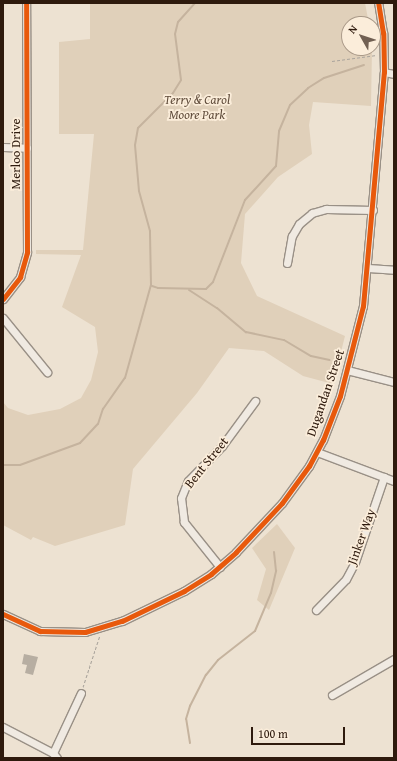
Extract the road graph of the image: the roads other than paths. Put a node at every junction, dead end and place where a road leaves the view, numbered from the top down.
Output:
1 (26, 3) edge
2 (378, 3) edge
3 (384, 72) junction
4 (394, 74) edge
5 (3, 147) edge
6 (27, 148) junction
7 (373, 210) junction
8 (287, 263) dead end
9 (368, 268) junction
10 (394, 270) edge
11 (3, 299) edge
12 (3, 318) edge
13 (347, 370) junction
14 (47, 372) dead end
15 (394, 382) edge
16 (255, 401) dead end
17 (317, 452) junction
18 (384, 477) junction
19 (394, 481) edge
20 (220, 567) junction
21 (316, 610) dead end
22 (3, 614) edge
23 (394, 659) edge
24 (81, 693) road end
25 (332, 695) dead end
26 (3, 728) edge
27 (55, 756) edge

1 - 6 street, Merloo Drive
2 - 3 street, Dugandan Street
3 - 4 street
3 - 7 street, Dugandan Street
5 - 6 street
6 - 11 street, Merloo Drive
7 - 8 street
7 - 9 street, Dugandan Street
9 - 10 street
9 - 13 street, Dugandan Street
12 - 14 street
13 - 15 street
13 - 17 street, Dugandan Street
16 - 20 street, Bent Street
17 - 18 street
17 - 20 street, Dugandan Street
18 - 19 street
18 - 21 street, Jinker Way
20 - 22 street, Dugandan Street
23 - 25 street
24 - 27 street
26 - 27 street

